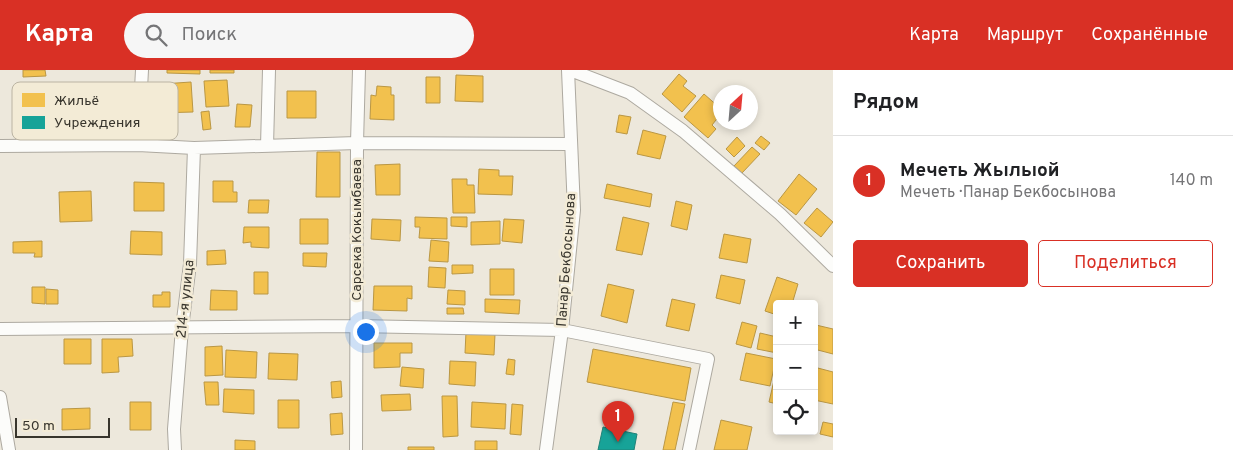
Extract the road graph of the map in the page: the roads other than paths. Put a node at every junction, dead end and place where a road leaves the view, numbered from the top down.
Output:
1 (269, 70) edge
2 (359, 70) edge
3 (569, 70) edge
4 (138, 140) edge
5 (357, 143) junction
6 (571, 144) junction
7 (138, 145) junction
8 (0, 146) edge
9 (267, 146) junction
10 (194, 148) junction
11 (833, 266) edge
12 (356, 326) junction
13 (182, 328) junction
14 (0, 329) edge
15 (562, 330) junction
16 (0, 396) edge
17 (9, 450) edge
18 (175, 450) edge
19 (356, 450) edge
20 (546, 450) edge
21 (689, 450) edge

1 - 9 street
2 - 5 street, Сарсека Кокымбаева
3 - 6 street, Панар Бекбосынова
3 - 11 street
4 - 7 street
5 - 6 street
5 - 9 street
5 - 12 street, Сарсека Кокымбаева
6 - 15 street, Панар Бекбосынова
7 - 8 street
7 - 10 street
9 - 10 street
10 - 13 street, 214-я улица
12 - 13 street
12 - 15 street
12 - 19 street, Сарсека Кокымбаева
13 - 14 street
13 - 18 street, 214-я улица
15 - 20 street, Панар Бекбосынова
15 - 21 street
16 - 17 street

